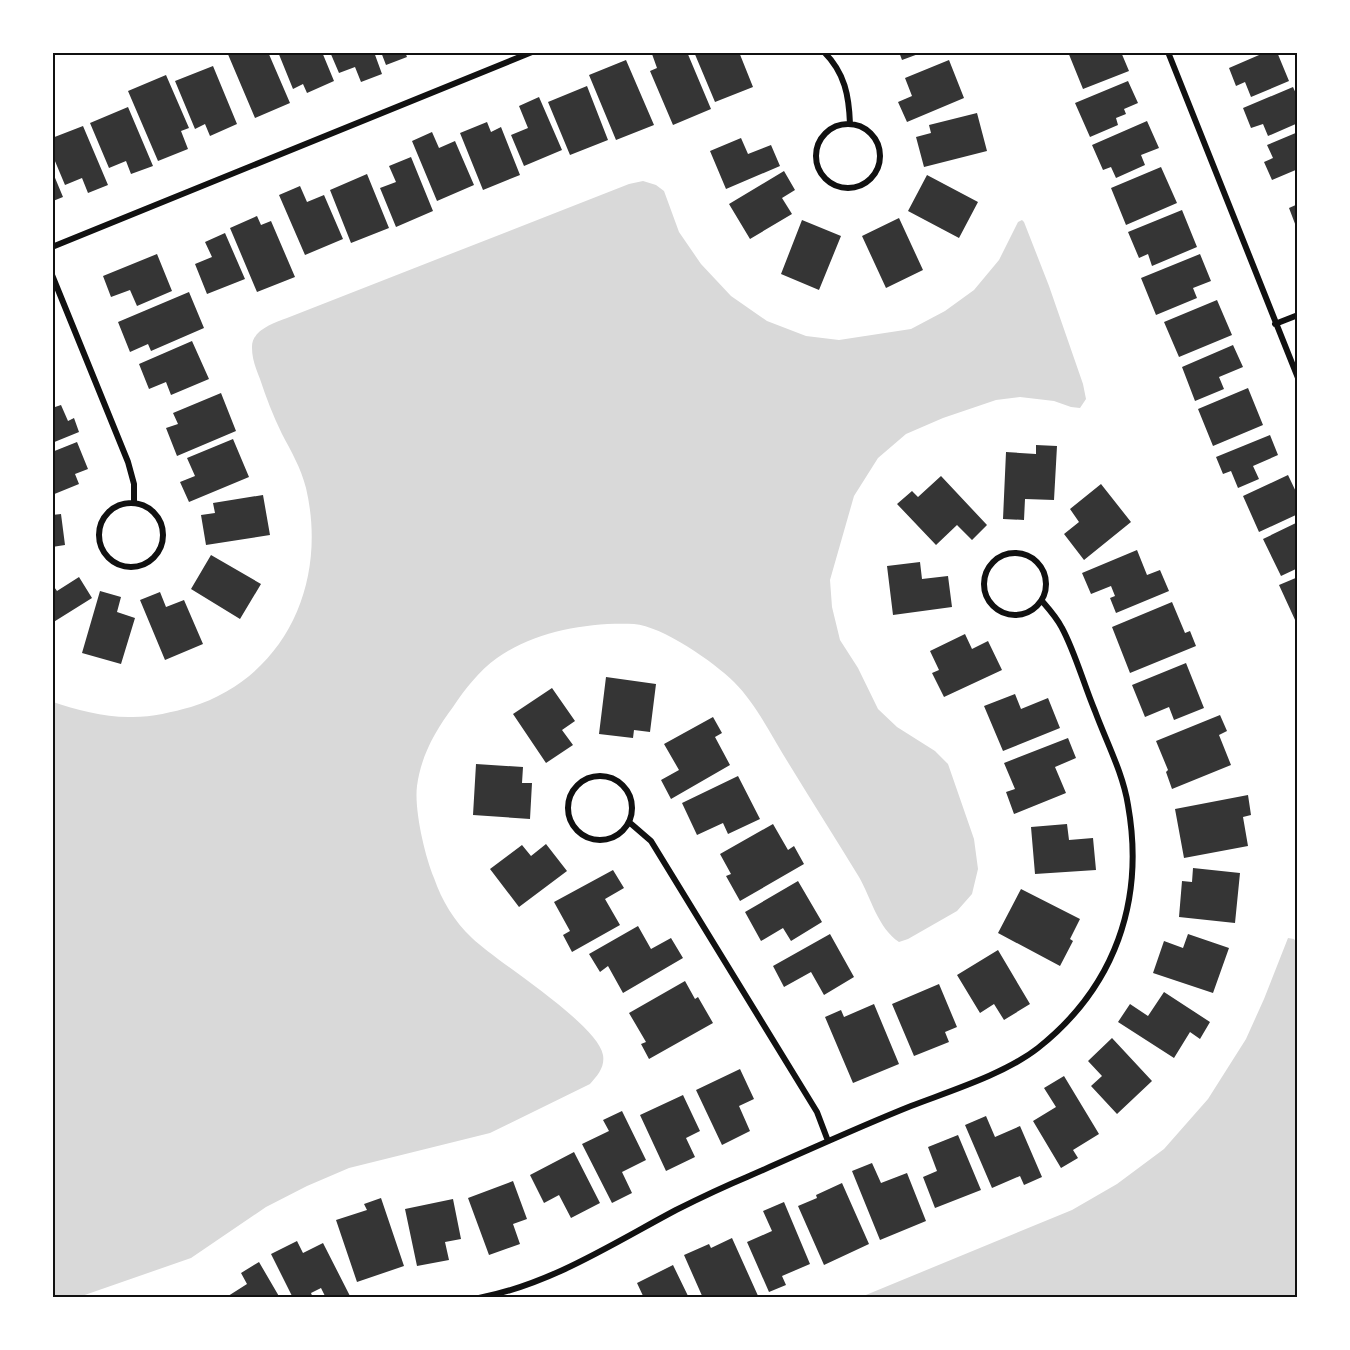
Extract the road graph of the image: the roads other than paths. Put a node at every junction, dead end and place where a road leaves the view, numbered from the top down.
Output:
1 (532, 52) edge
2 (824, 52) edge
3 (1168, 52) edge
4 (850, 124) junction
5 (52, 247) edge
6 (52, 275) edge
7 (1298, 315) edge
8 (1275, 324) junction
9 (1298, 378) edge
10 (134, 503) junction
11 (1042, 601) junction
12 (629, 822) junction
13 (828, 1141) junction
14 (479, 1298) edge

1 - 5 street
2 - 4 street
3 - 8 street
4 - 4 street
6 - 10 street
7 - 8 street
8 - 9 street
10 - 10 street
11 - 11 street
11 - 13 street
12 - 12 street
12 - 13 street
13 - 14 street

